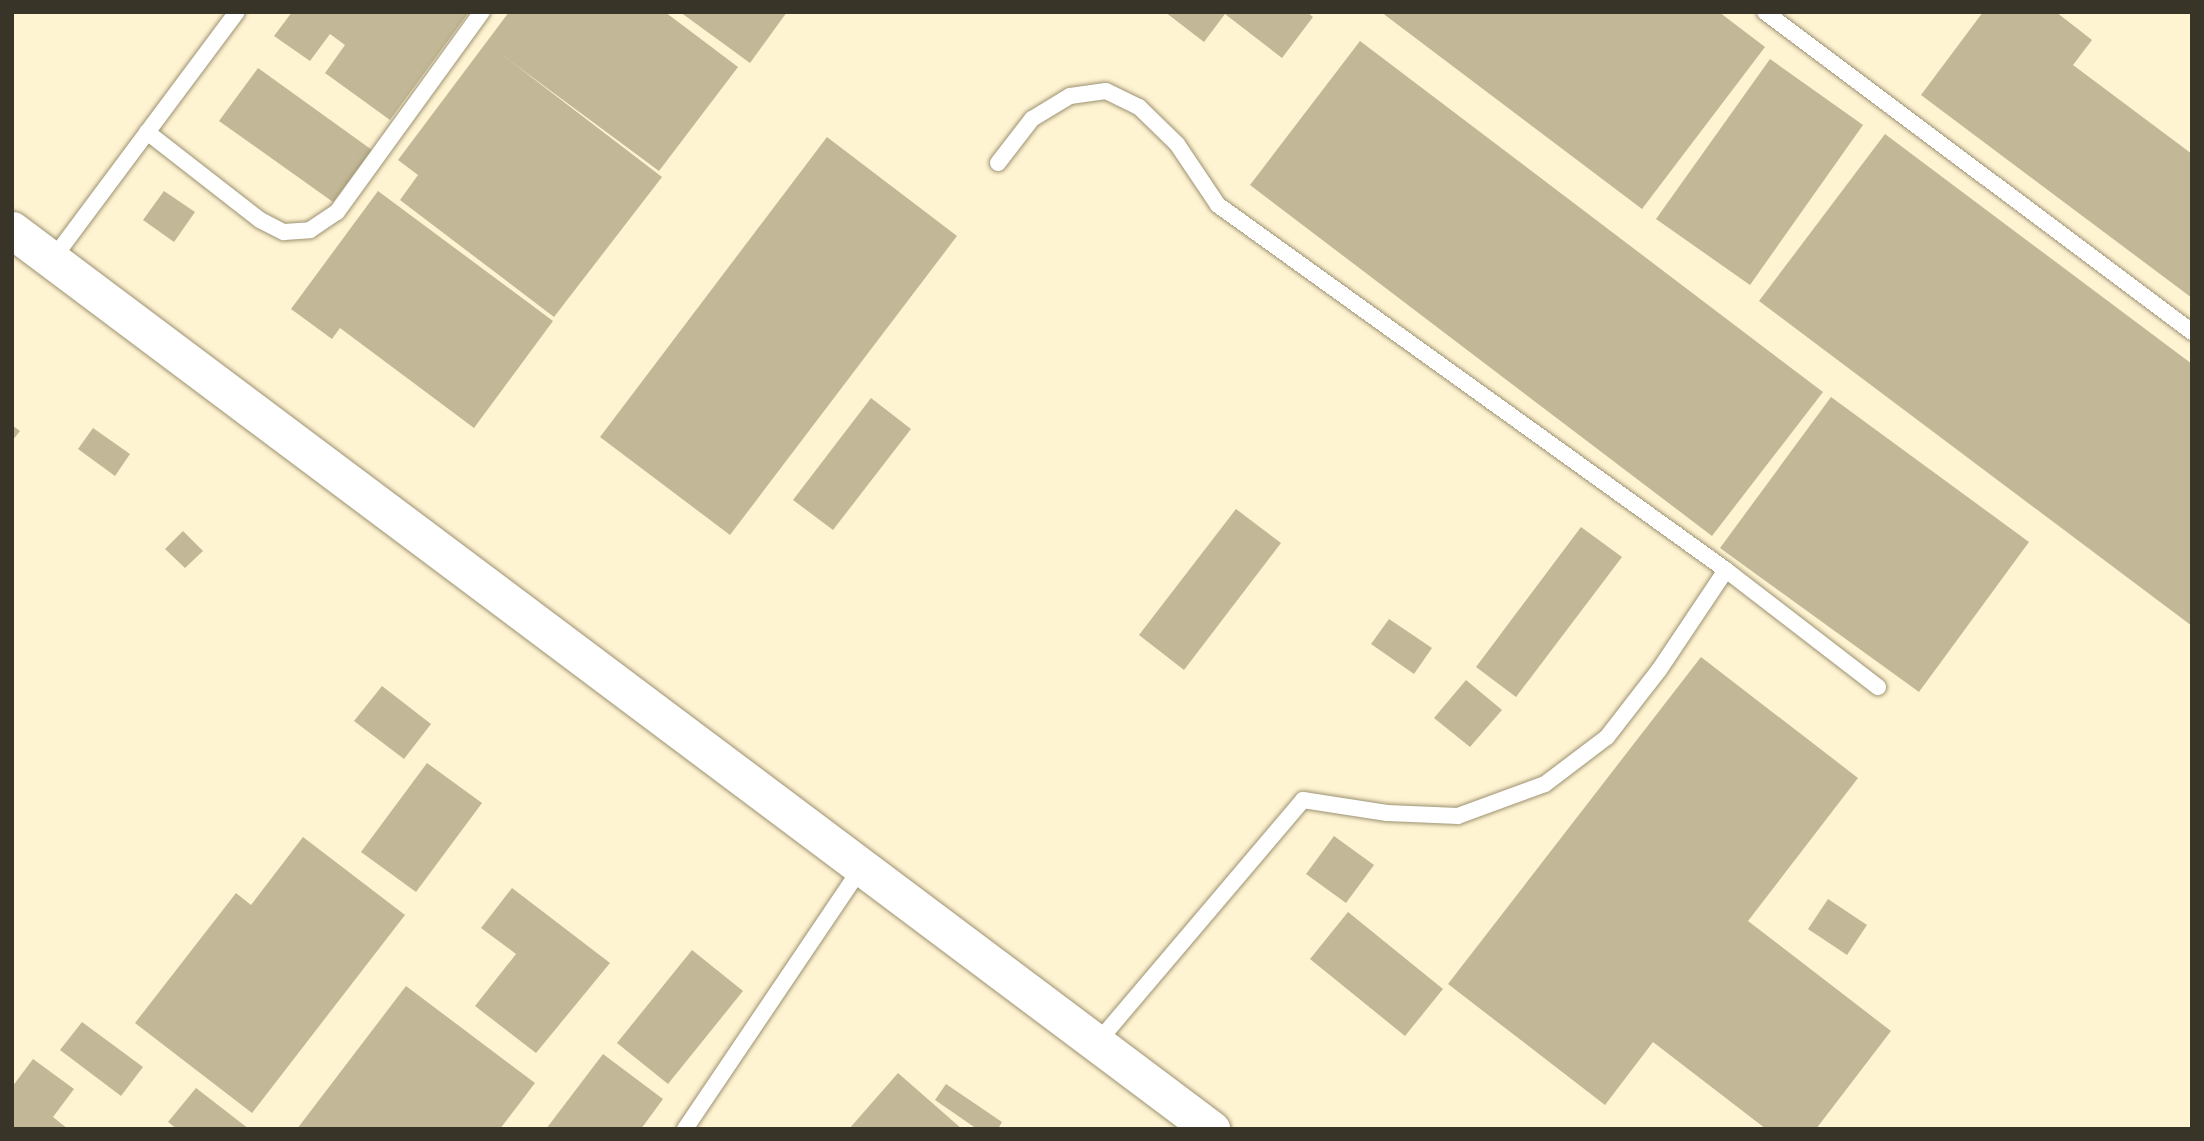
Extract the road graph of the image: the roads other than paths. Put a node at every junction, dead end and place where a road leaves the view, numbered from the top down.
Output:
1 (237, 12) edge
2 (482, 12) edge
3 (1765, 12) edge
4 (147, 132) junction
5 (998, 163) dead end
6 (12, 230) edge
7 (52, 260) junction
8 (2192, 332) edge
9 (1727, 570) junction
10 (1878, 687) dead end
11 (862, 867) junction
12 (1097, 1044) junction
13 (685, 1129) edge
14 (1210, 1129) edge

1 - 4 lane
2 - 4 lane
3 - 8 lane
4 - 7 lane
5 - 9 lane
6 - 7 street
7 - 11 street
9 - 10 lane
9 - 12 lane
11 - 12 street
11 - 13 lane
12 - 14 street

